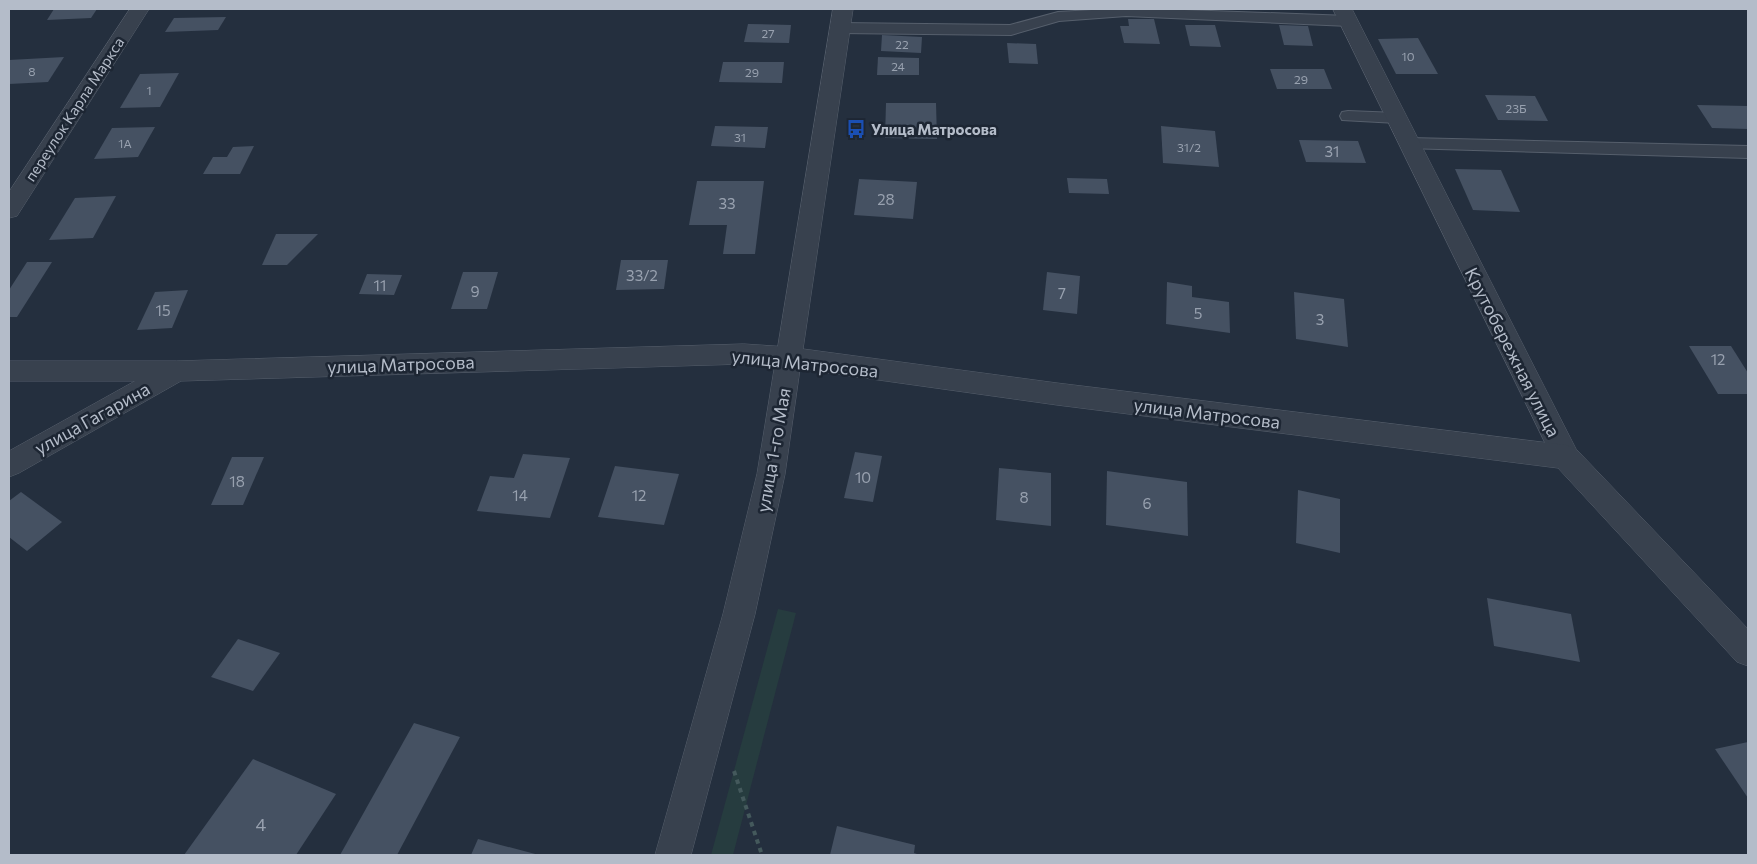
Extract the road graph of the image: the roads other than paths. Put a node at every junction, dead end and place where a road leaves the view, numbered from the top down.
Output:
1 (139, 9) edge
2 (1345, 15) edge
3 (842, 19) edge
4 (1348, 116) dead end
5 (1397, 118) junction
6 (1410, 144) junction
7 (1748, 152) edge
8 (9, 210) edge
9 (789, 357) junction
10 (9, 371) edge
11 (176, 371) junction
12 (1566, 457) junction
13 (9, 465) edge
14 (1748, 651) edge
15 (673, 855) edge

1 - 8 street, переулок Карла Маркса
2 - 3 lane
2 - 5 street, Крутобережная улица
3 - 9 street, улица 1-го Мая
4 - 5 lane
5 - 6 street, Крутобережная улица
6 - 7 lane
6 - 12 street, Крутобережная улица
9 - 11 street, улица Матросова
9 - 12 street, улица Матросова
9 - 15 street, улица 1-го Мая
10 - 11 street, улица Матросова
11 - 13 street, улица Гагарина
12 - 14 street, Крутобережная улица

